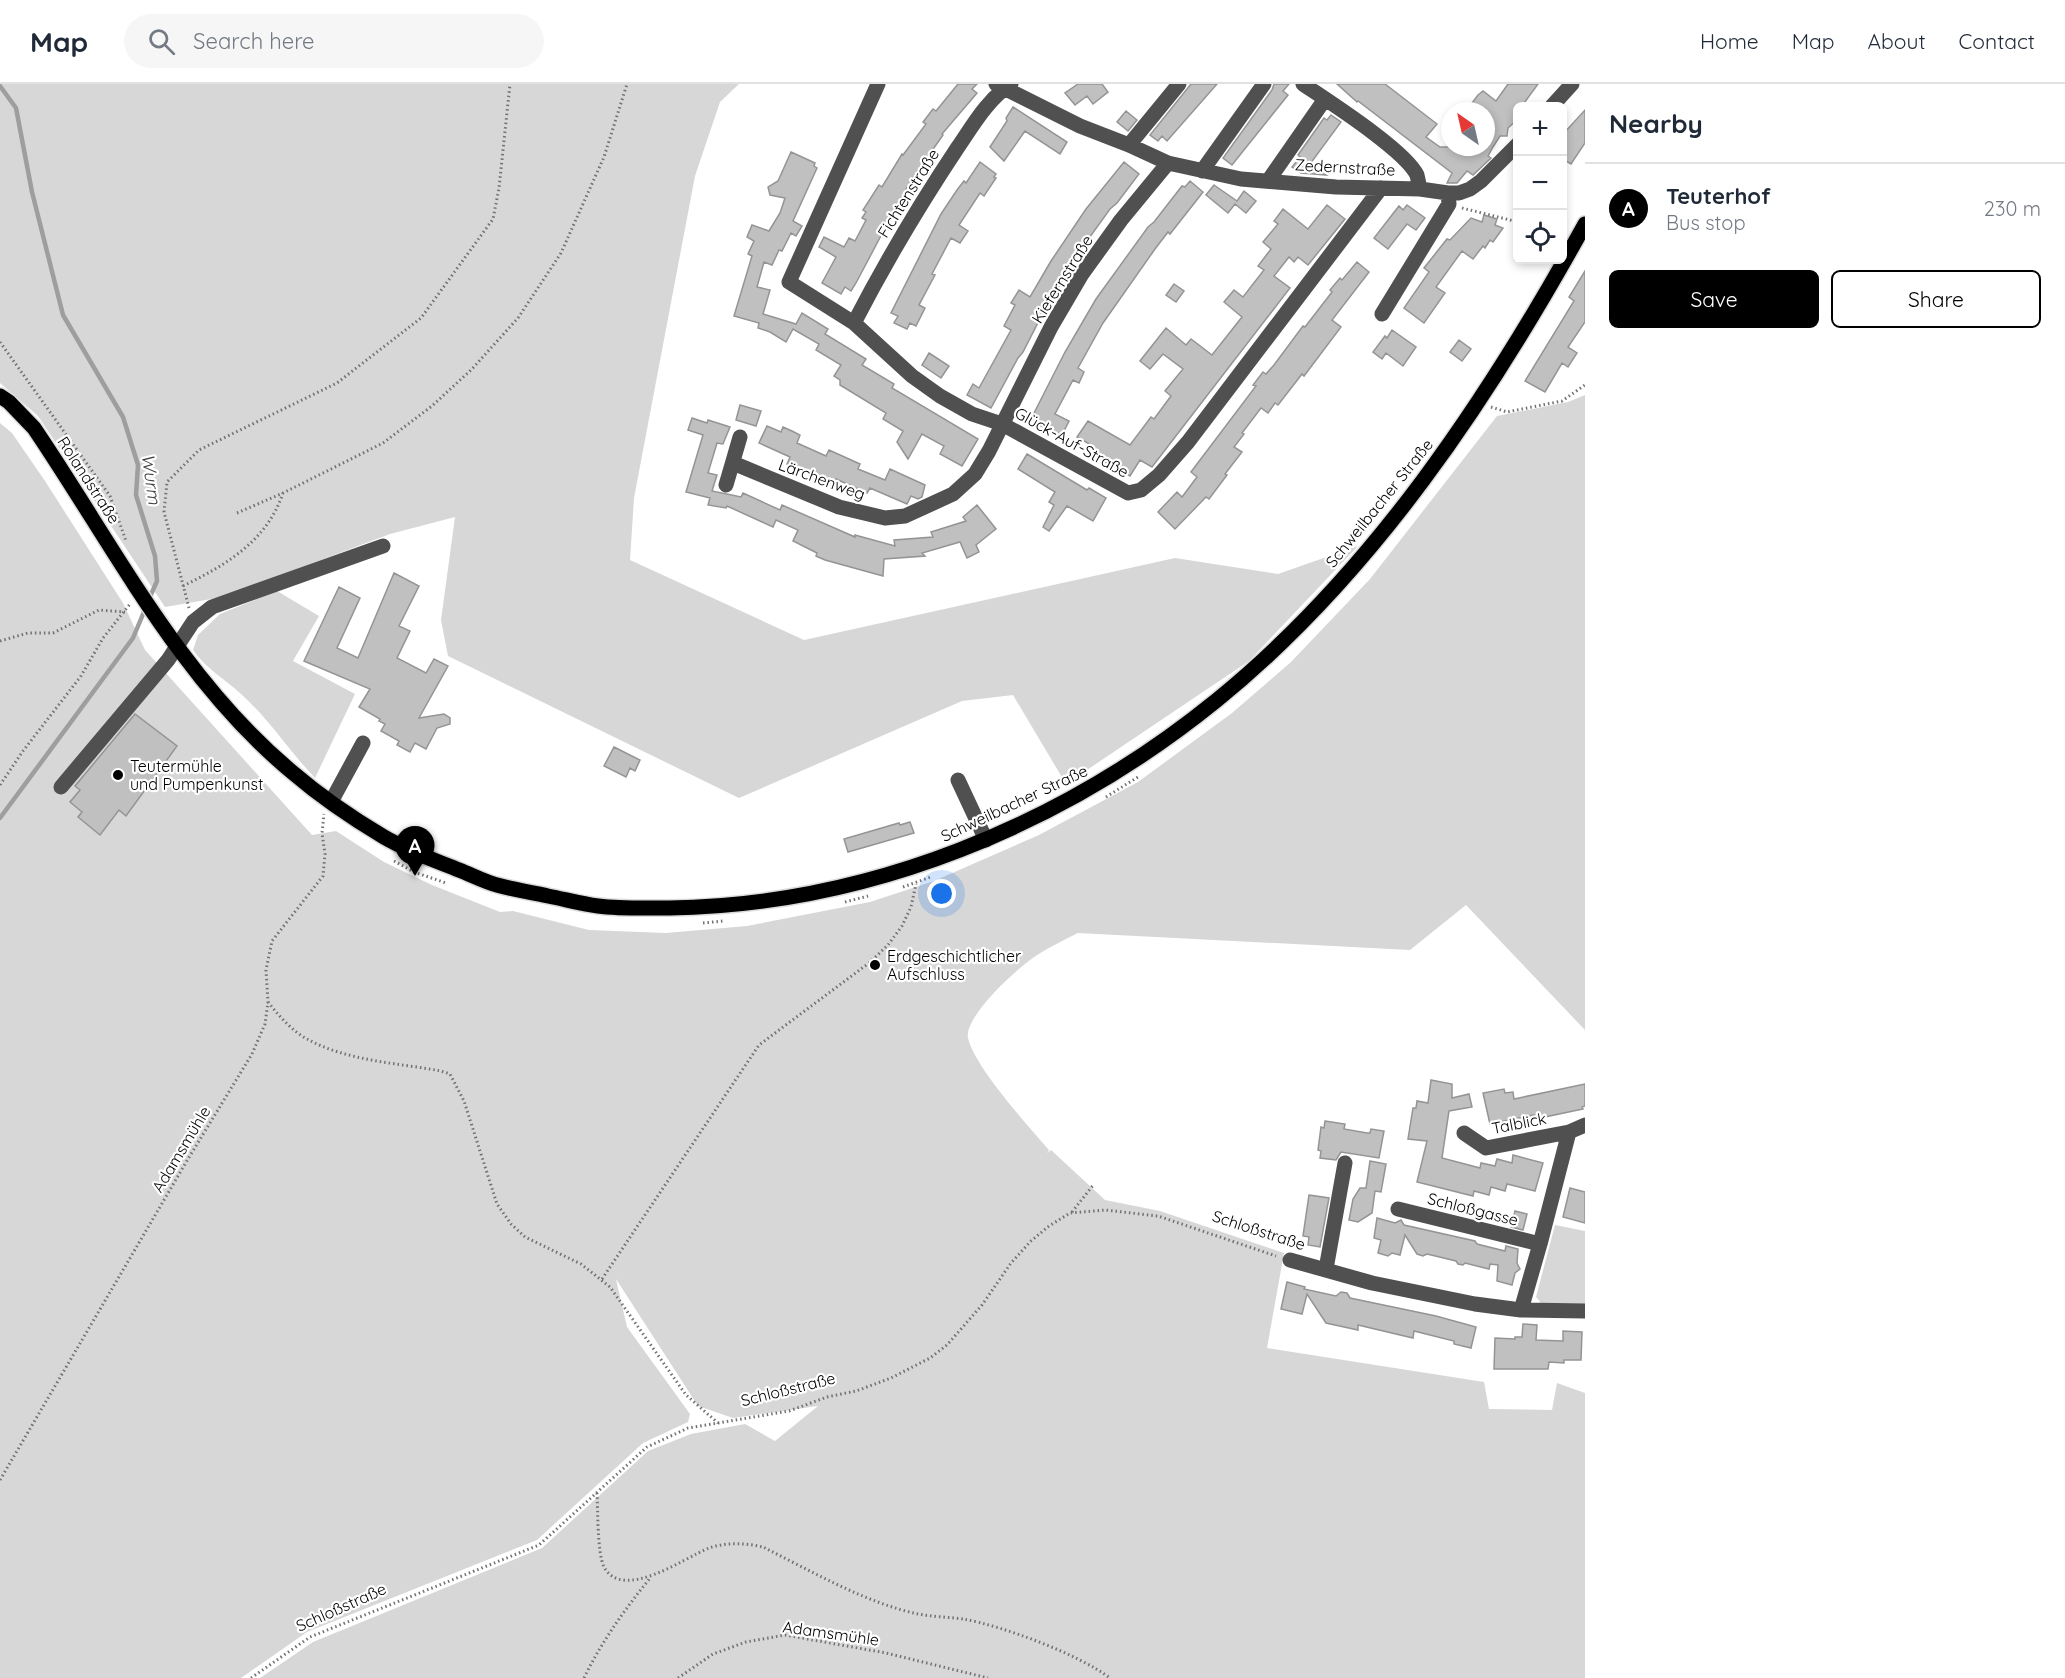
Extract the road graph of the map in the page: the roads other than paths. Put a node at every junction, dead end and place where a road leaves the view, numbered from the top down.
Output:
1 (878, 84) edge
2 (1179, 84) edge
3 (1264, 84) edge
4 (1303, 84) edge
5 (1572, 84) edge
6 (1004, 86) edge
7 (1325, 99) junction
8 (1556, 102) edge
9 (1129, 145) junction
10 (1513, 149) edge
11 (1168, 163) junction
12 (1202, 171) junction
13 (1269, 181) junction
14 (1381, 188) junction
15 (1420, 189) junction
16 (1448, 199) junction
17 (1585, 224) edge
18 (1382, 314) dead end
19 (854, 323) junction
20 (0, 396) edge
21 (1002, 424) junction
22 (740, 437) dead end
23 (733, 463) junction
24 (726, 485) dead end
25 (383, 546) dead end
26 (139, 591) joint
27 (174, 642) junction
28 (363, 743) dead end
29 (958, 780) dead end
30 (61, 787) dead end
31 (331, 802) junction
32 (986, 840) junction
33 (1585, 1125) edge
34 (1569, 1132) junction
35 (1464, 1133) dead end
36 (1345, 1163) dead end
37 (1398, 1209) dead end
38 (1540, 1244) junction
39 (1290, 1260) road end
40 (1326, 1269) junction
41 (1521, 1310) junction
42 (1585, 1311) edge

1 - 19 street, Glück-Auf-Straße
2 - 9 street
3 - 12 street
4 - 7 street
5 - 8 street
6 - 9 street, Zedernstraße
6 - 19 street, Fichtenstraße
7 - 13 street, Zedernstraße
7 - 15 street
9 - 11 street, Zedernstraße
10 - 16 street
11 - 12 street, Zedernstraße
11 - 21 street, Kiefernstraße
12 - 13 street, Zedernstraße
13 - 14 street, Zedernstraße
14 - 15 street, Zedernstraße
14 - 21 street, Glück-Auf-Straße
15 - 16 street
16 - 18 street
17 - 32 main road, Schweilbacher Straße
19 - 21 street, Glück-Auf-Straße
20 - 26 main road, Rolandstraße
21 - 23 street, Lärchenweg
22 - 23 street
23 - 24 street
25 - 27 street
26 - 27 main road, Schweilbacher Straße
27 - 30 street
27 - 31 main road, Schweilbacher Straße
28 - 31 street
29 - 32 street
31 - 32 main road, Schweilbacher Straße
33 - 34 street, Talblick
34 - 35 street, Talblick
34 - 38 street
36 - 40 street, Schloßstraße
37 - 38 street, Schloßgasse
38 - 41 street
39 - 40 street, Schloßstraße
40 - 41 street, Schloßstraße
41 - 42 street, Schloßstraße

